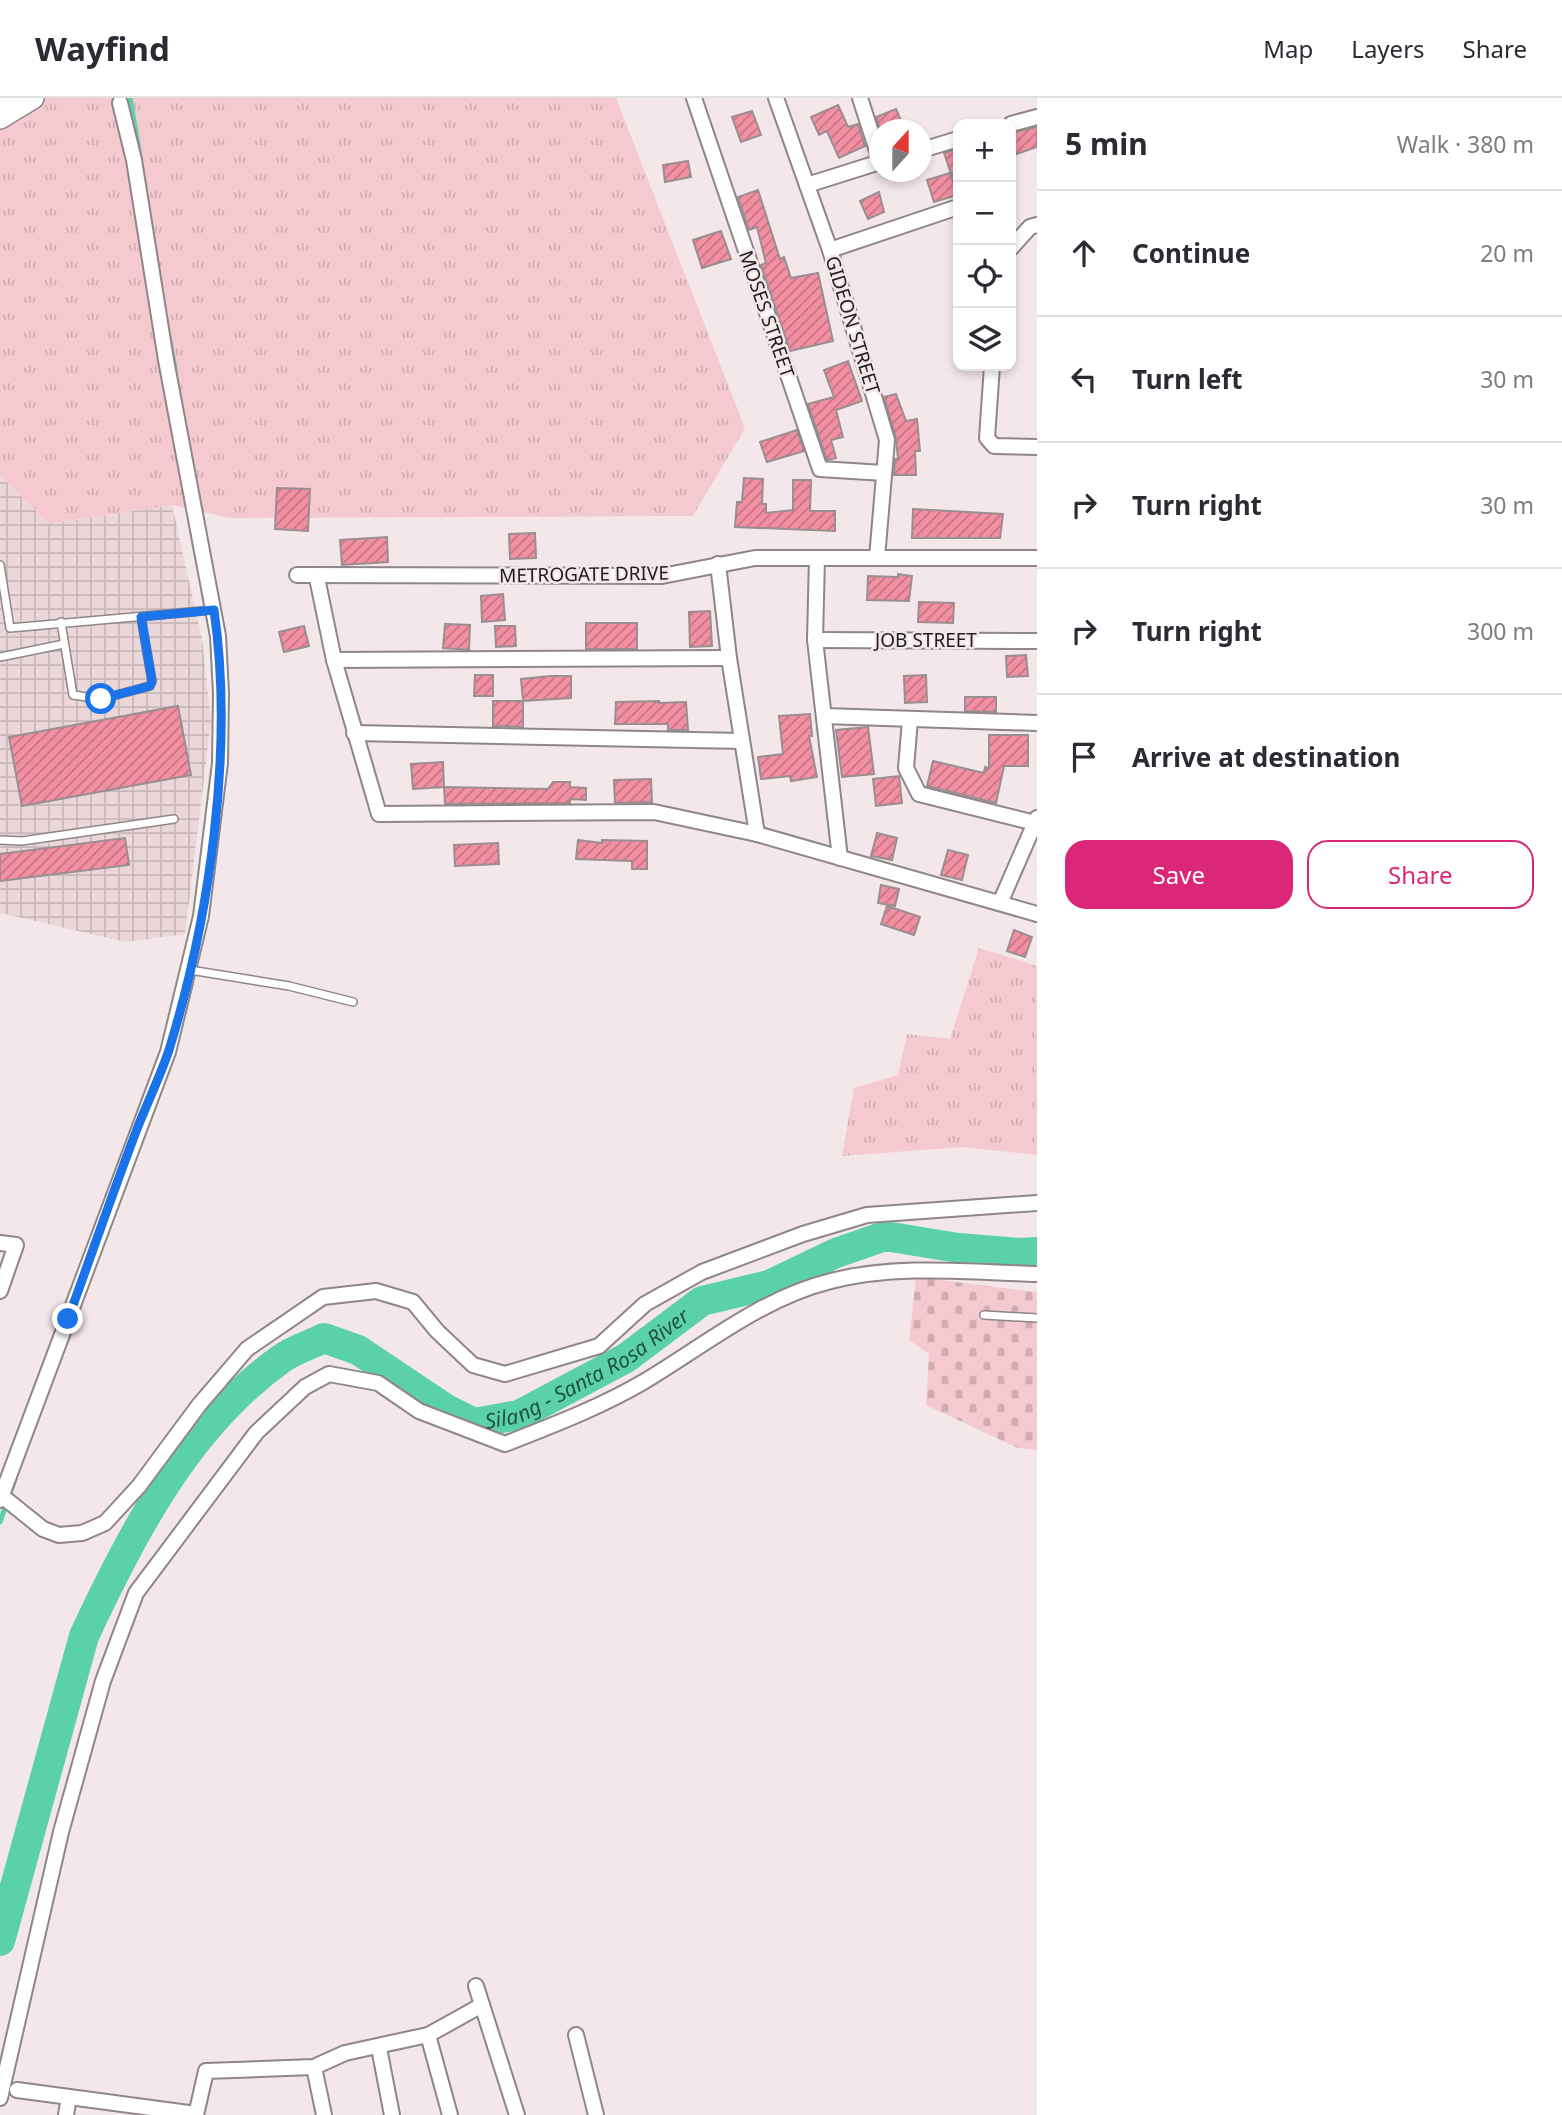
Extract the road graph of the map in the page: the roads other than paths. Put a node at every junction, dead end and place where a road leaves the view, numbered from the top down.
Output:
1 (33, 98) edge
2 (694, 98) edge
3 (776, 98) edge
4 (860, 98) edge
5 (120, 103) dead end
6 (1037, 117) edge
7 (0, 118) edge
8 (1016, 123) edge
9 (869, 126) edge
10 (953, 141) edge
11 (932, 147) edge
12 (869, 165) edge
13 (807, 185) junction
14 (953, 208) edge
15 (1037, 225) edge
16 (1014, 245) edge
17 (830, 250) junction
18 (992, 371) edge
19 (1037, 447) edge
20 (884, 473) junction
21 (817, 558) junction
22 (877, 558) junction
23 (1037, 558) edge
24 (718, 564) junction
25 (0, 565) edge
26 (297, 575) dead end
27 (317, 578) junction
28 (214, 610) junction
29 (141, 617) junction
30 (61, 622) junction
31 (815, 639) junction
32 (1037, 641) edge
33 (64, 644) junction
34 (0, 657) edge
35 (729, 658) junction
36 (334, 660) junction
37 (824, 716) junction
38 (910, 720) junction
39 (1037, 723) edge
40 (354, 733) junction
41 (742, 741) junction
42 (174, 819) dead end
43 (1036, 821) edge
44 (757, 834) junction
45 (0, 840) edge
46 (840, 858) junction
47 (1000, 903) junction
48 (1037, 914) edge
49 (191, 970) junction
50 (353, 1002) dead end
51 (1037, 1203) edge
52 (0, 1243) edge
53 (1037, 1275) edge
54 (0, 1291) edge
55 (984, 1315) dead end
56 (1037, 1318) edge
57 (1, 1498) edge
58 (475, 1986) dead end
59 (482, 2005) junction
60 (428, 2035) junction
61 (576, 2035) dead end
62 (379, 2048) junction
63 (314, 2067) junction
64 (17, 2090) dead end
65 (69, 2097) junction
66 (0, 2098) edge
67 (131, 2110) edge
68 (66, 2115) edge
69 (196, 2115) edge
70 (324, 2115) edge
71 (392, 2115) edge
72 (450, 2115) edge
73 (517, 2115) edge
74 (596, 2115) edge

1 - 7 main road
2 - 20 street, MOSES STREET
3 - 13 street, GIDEON STREET
4 - 9 street
5 - 28 street
6 - 8 street
10 - 11 street
12 - 13 street
13 - 17 street, GIDEON STREET
14 - 17 street
15 - 16 street
17 - 20 street, GIDEON STREET
18 - 19 street
20 - 22 street, GIDEON STREET
21 - 22 street, METROGATE DRIVE
21 - 24 street, METROGATE DRIVE
21 - 31 street
22 - 23 street, METROGATE DRIVE
24 - 27 street, METROGATE DRIVE
24 - 35 street
25 - 30 lane
26 - 27 street, METROGATE DRIVE
27 - 36 street
28 - 29 lane
28 - 49 street
29 - 30 lane
29 - 33 lane
30 - 33 lane
31 - 32 street, JOB STREET
31 - 37 street
33 - 34 lane
35 - 36 street
35 - 41 street
36 - 40 street
37 - 38 street
37 - 46 street
38 - 39 street
38 - 43 street
40 - 41 street
40 - 44 street
41 - 44 street
42 - 45 lane
43 - 47 street
44 - 46 street
46 - 47 street
47 - 48 street
49 - 50 lane
49 - 57 street
51 - 57 street
52 - 54 street
53 - 66 street
55 - 56 lane
58 - 59 street
59 - 60 street
59 - 73 street
60 - 62 street
60 - 72 street
61 - 74 street
62 - 63 street
62 - 71 street
63 - 69 street
63 - 70 street
64 - 65 street
65 - 67 street
65 - 68 street
67 - 69 street

